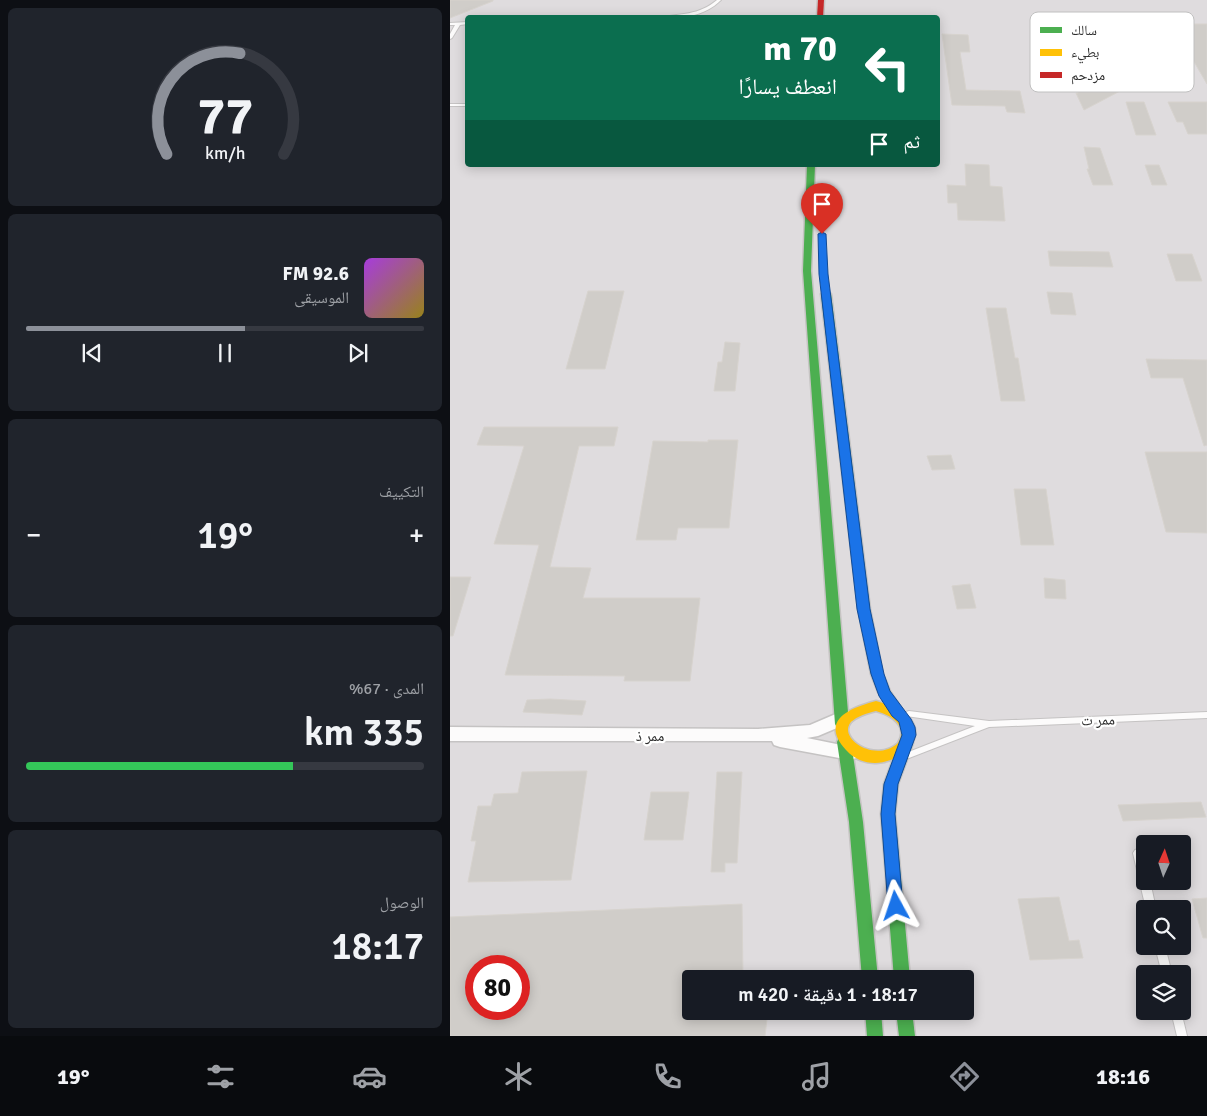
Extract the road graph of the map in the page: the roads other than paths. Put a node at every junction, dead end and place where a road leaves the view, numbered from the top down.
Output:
1 (719, 0) edge
2 (822, 0) edge
3 (832, 0) edge
4 (686, 15) edge
5 (820, 15) edge
6 (831, 15) edge
7 (465, 23) edge
8 (450, 24) edge
9 (458, 24) junction
10 (450, 38) edge
11 (450, 105) edge
12 (465, 105) edge
13 (812, 167) edge
14 (825, 284) dead end
15 (897, 712) junction
16 (1207, 716) edge
17 (843, 720) junction
18 (989, 724) junction
19 (450, 734) edge
20 (758, 736) junction
21 (906, 743) junction
22 (849, 750) junction
23 (880, 757) junction
24 (899, 759) junction
25 (869, 970) edge
26 (901, 970) edge
27 (874, 1020) edge
28 (905, 1020) edge
29 (1178, 1020) edge
30 (875, 1036) edge
31 (906, 1036) edge
32 (1182, 1036) edge

1 - 4 lane
2 - 5 highway
3 - 6 highway
7 - 9 lane
8 - 9 lane
9 - 10 lane
11 - 12 lane
13 - 17 highway
14 - 15 highway
15 - 17 highway
15 - 18 lane, ممر ت
15 - 21 highway
16 - 18 lane, ممر ت
17 - 20 street, ممر ذ
17 - 22 highway
18 - 24 lane, ممر ت
19 - 20 street, ممر ذ
20 - 22 street
21 - 23 highway
21 - 24 highway
22 - 23 highway
22 - 25 highway
23 - 24 lane, ممر ت
24 - 26 highway
27 - 30 highway
28 - 31 highway
29 - 32 lane

